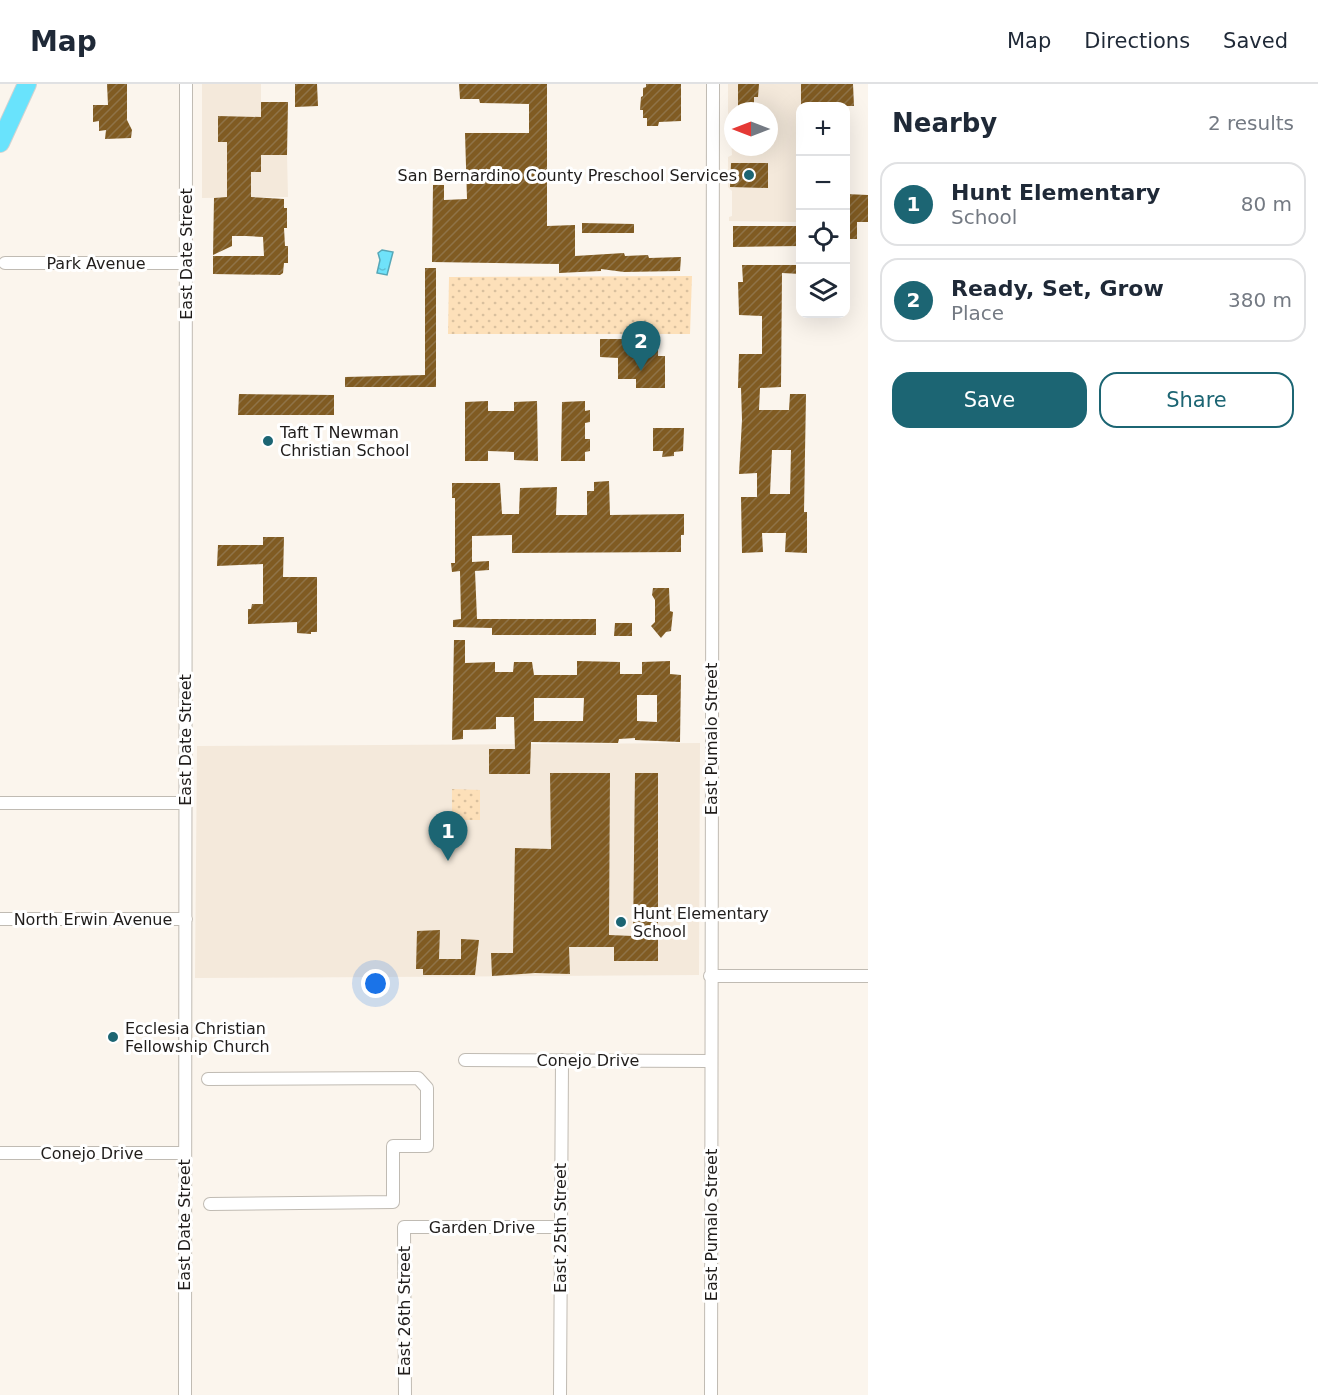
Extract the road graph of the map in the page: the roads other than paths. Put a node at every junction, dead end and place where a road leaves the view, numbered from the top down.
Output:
1 (27, 84) edge
2 (186, 84) edge
3 (713, 84) edge
4 (0, 143) edge
5 (186, 262) junction
6 (5, 264) dead end
7 (185, 802) junction
8 (0, 803) edge
9 (0, 919) edge
10 (186, 919) junction
11 (710, 976) junction
12 (868, 976) edge
13 (465, 1060) dead end
14 (562, 1060) junction
15 (711, 1061) junction
16 (208, 1079) dead end
17 (0, 1152) edge
18 (184, 1153) junction
19 (210, 1204) dead end
20 (404, 1227) joint
21 (560, 1227) junction
22 (185, 1395) edge
23 (405, 1395) edge
24 (560, 1395) edge
25 (711, 1395) edge

1 - 4 highway
2 - 5 street, East Date Street
3 - 11 street, East Pumalo Street
5 - 6 street, Park Avenue
5 - 7 street, East Date Street
7 - 8 street
7 - 10 street, East Date Street
9 - 10 street, North Erwin Avenue
10 - 18 street, East Date Street
11 - 12 street
11 - 15 street, East Pumalo Street
13 - 14 street, Conejo Drive
14 - 15 street, Conejo Drive
14 - 21 street, East 25th Street
15 - 25 street, East Pumalo Street
16 - 19 street
17 - 18 street, Conejo Drive
18 - 22 street, East Date Street
20 - 21 street, Garden Drive
20 - 23 street, East 26th Street
21 - 24 street, East 25th Street

